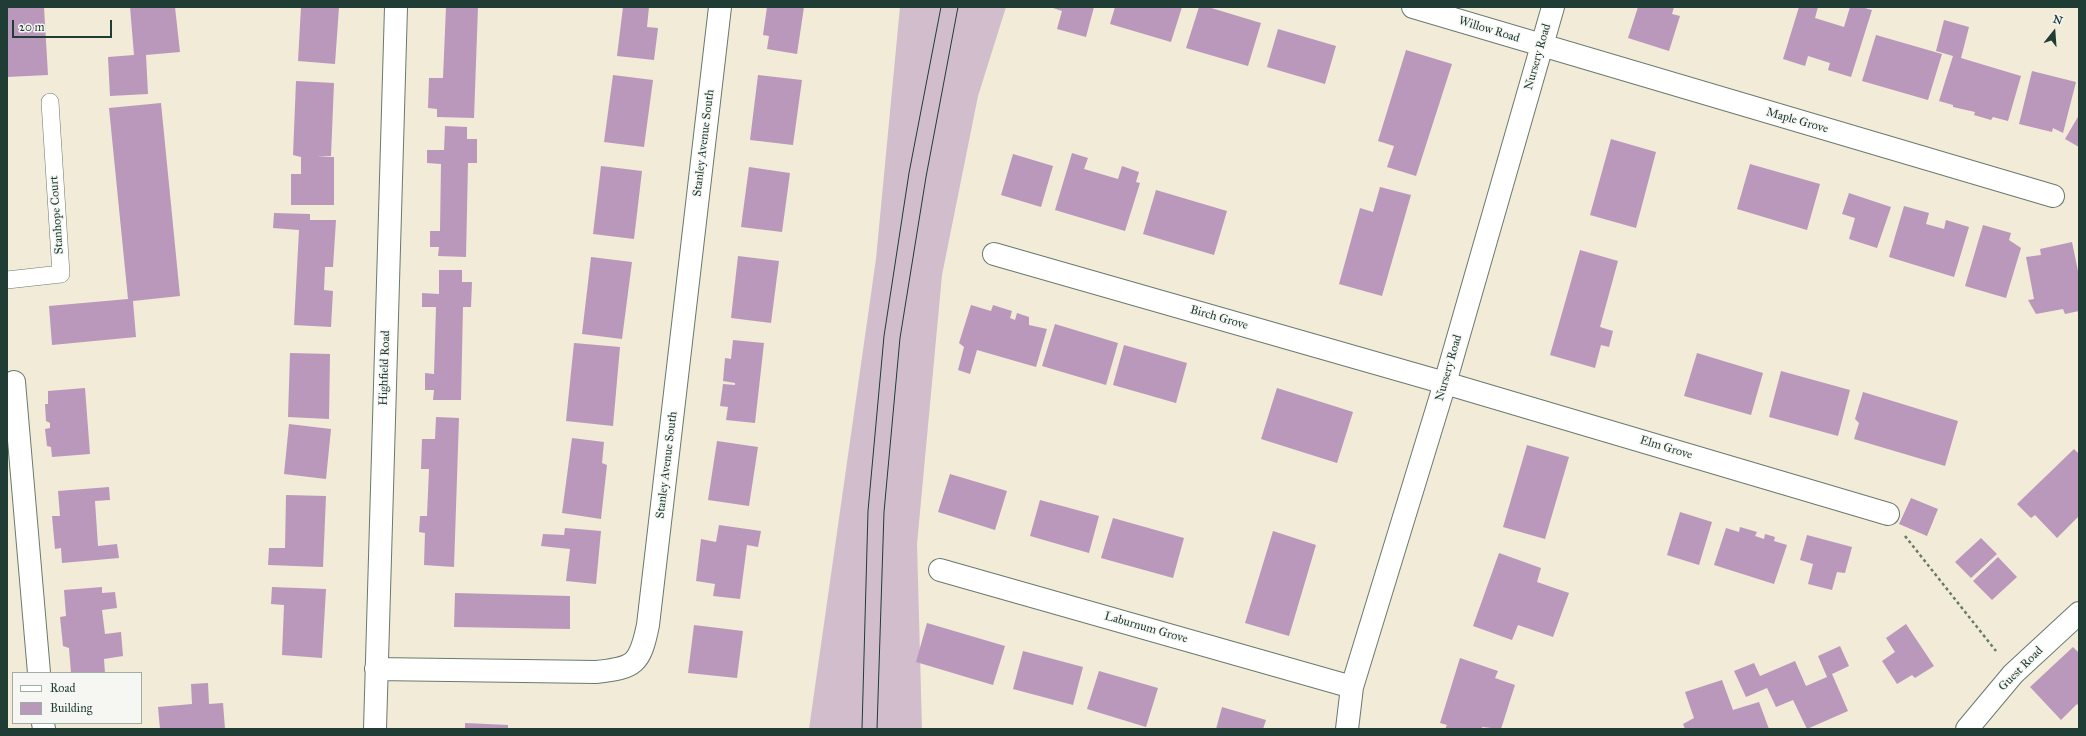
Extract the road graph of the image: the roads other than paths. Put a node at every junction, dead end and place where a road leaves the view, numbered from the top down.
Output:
1 (396, 7) edge
2 (720, 7) edge
3 (1413, 7) edge
4 (1552, 7) edge
5 (1541, 46) junction
6 (50, 102) dead end
7 (2053, 196) dead end
8 (994, 254) dead end
9 (7, 280) edge
10 (14, 382) dead end
11 (1445, 382) junction
12 (1888, 514) road end
13 (940, 570) dead end
14 (2079, 613) edge
15 (376, 669) junction
16 (39, 672) edge
17 (1352, 687) junction
18 (375, 729) edge
19 (1347, 729) edge
20 (1968, 729) edge

1 - 15 street, Highfield Road
2 - 15 street, Stanley Avenue South
3 - 5 street, Willow Road
4 - 5 street, Nursery Road
5 - 7 street, Maple Grove
5 - 11 street, Nursery Road
6 - 9 lane, Stanhope Court
8 - 11 street, Birch Grove
10 - 16 street
11 - 12 street, Elm Grove
11 - 17 street, Nursery Road
13 - 17 street, Laburnum Grove
14 - 20 street, Guest Road
15 - 18 street, Highfield Road
17 - 19 street, Nursery Road

